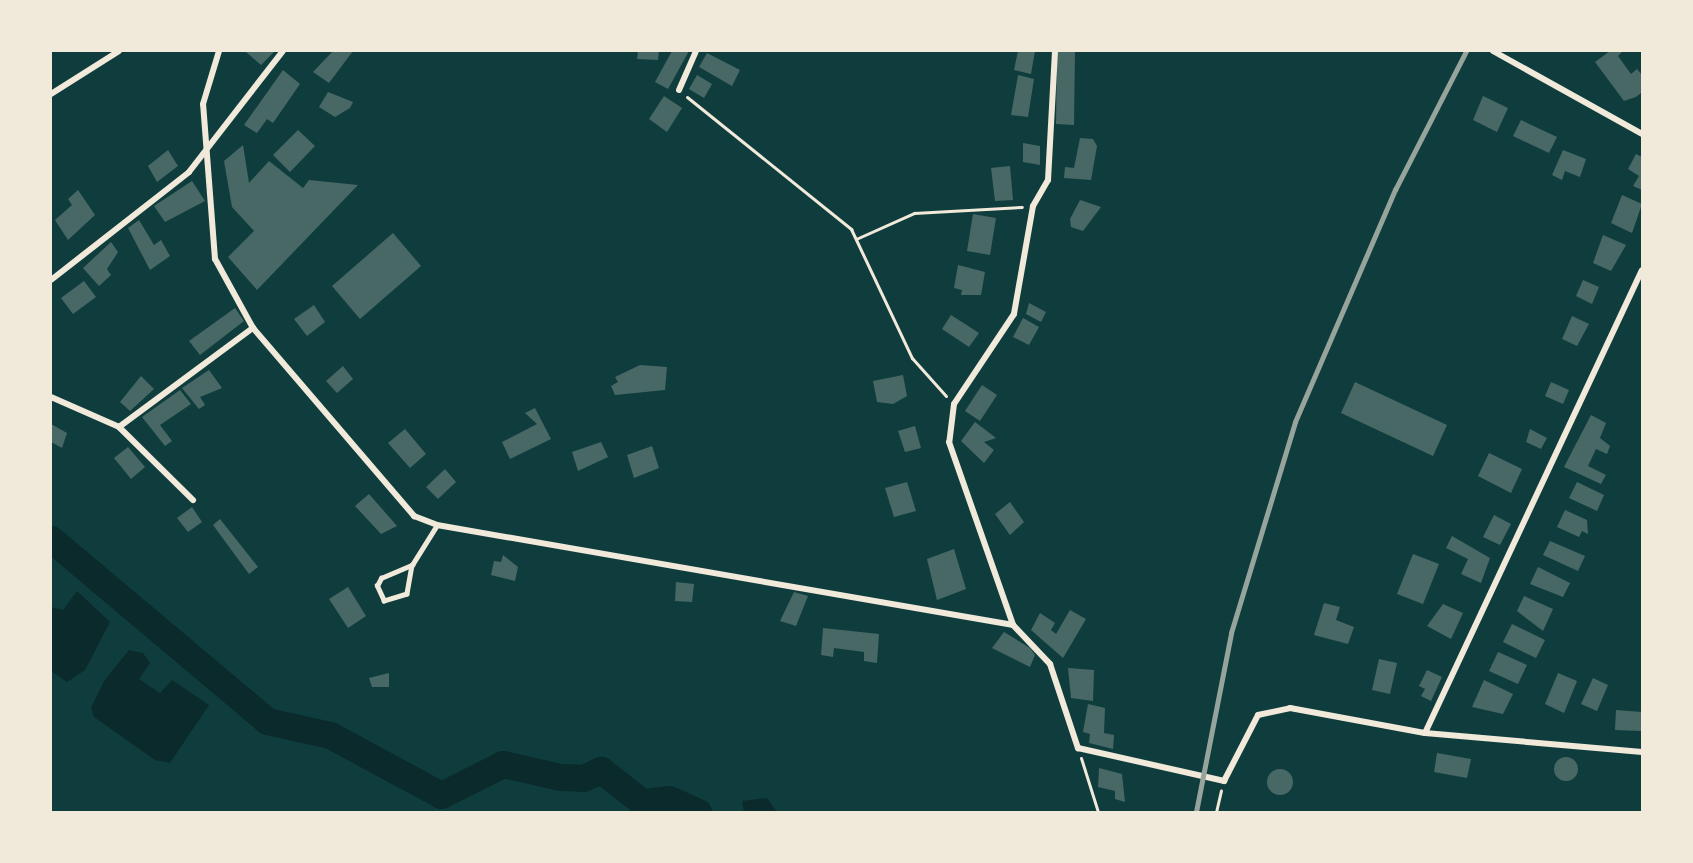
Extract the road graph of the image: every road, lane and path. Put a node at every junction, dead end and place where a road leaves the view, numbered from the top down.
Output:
1 (119, 51) edge
2 (219, 51) edge
3 (284, 51) edge
4 (696, 51) edge
5 (1055, 51) edge
6 (1493, 51) edge
7 (679, 90) joint
8 (51, 94) edge
9 (1642, 134) edge
10 (205, 154) junction
11 (1033, 206) junction
12 (856, 239) junction
13 (1642, 270) edge
14 (51, 280) edge
15 (253, 328) junction
16 (51, 397) edge
17 (954, 404) junction
18 (119, 427) junction
19 (193, 500) dead end
20 (436, 525) junction
21 (412, 565) junction
22 (1013, 625) junction
23 (1425, 732) junction
24 (1078, 748) junction
25 (1642, 752) edge
26 (1224, 781) junction
27 (1098, 812) edge
28 (1216, 812) edge

1 - 8 street
2 - 10 street
3 - 10 street
4 - 7 street
5 - 11 street
6 - 9 street
7 - 12 path
10 - 14 street
10 - 15 street
11 - 12 path
11 - 17 street
12 - 17 path
13 - 23 street
15 - 18 street
15 - 20 street
16 - 18 street
17 - 22 street
18 - 19 street
20 - 21 lane
20 - 22 street
21 - 21 lane
22 - 24 street
23 - 25 street
23 - 26 street
24 - 26 street
24 - 27 path
26 - 28 path

